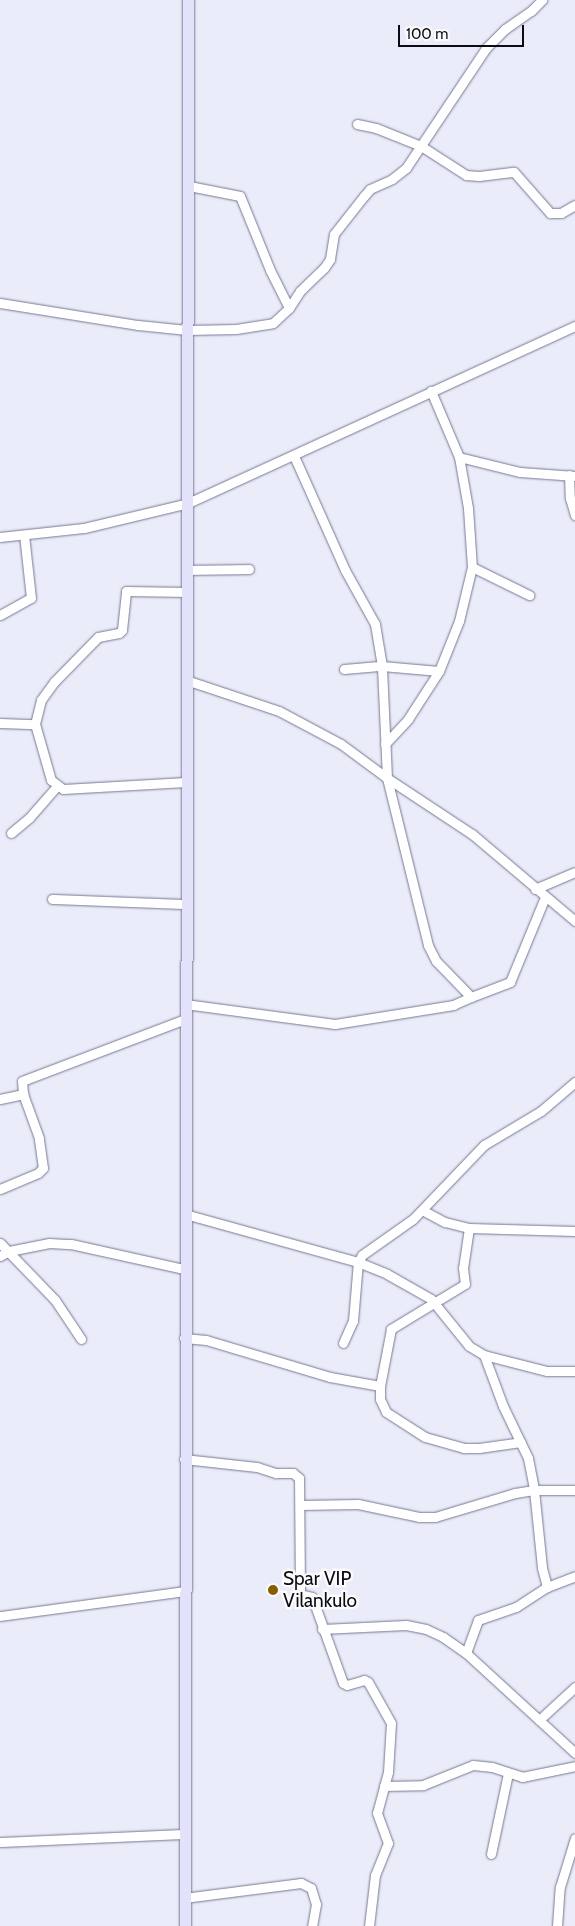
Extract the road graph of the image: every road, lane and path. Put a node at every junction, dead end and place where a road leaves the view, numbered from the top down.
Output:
1 (188, 0) edge
2 (542, 0) edge
3 (357, 124) dead end
4 (421, 146) junction
5 (189, 186) junction
6 (575, 205) edge
7 (0, 303) edge
8 (289, 308) junction
9 (575, 326) edge
10 (187, 330) junction
11 (431, 391) junction
12 (294, 456) junction
13 (458, 457) junction
14 (572, 476) edge
15 (188, 504) junction
16 (575, 515) edge
17 (24, 535) junction
18 (0, 537) edge
19 (472, 567) junction
20 (188, 570) junction
21 (249, 570) dead end
22 (187, 592) junction
23 (529, 595) dead end
24 (0, 615) edge
25 (382, 666) junction
26 (344, 669) dead end
27 (439, 671) junction
28 (186, 680) junction
29 (0, 723) edge
30 (36, 724) junction
31 (385, 744) junction
32 (387, 778) junction
33 (186, 782) junction
34 (57, 786) junction
35 (11, 833) dead end
36 (575, 872) edge
37 (535, 889) junction
38 (545, 897) junction
39 (52, 899) dead end
40 (185, 904) junction
41 (575, 921) edge
42 (471, 998) junction
43 (185, 1004) junction
44 (185, 1019) junction
45 (575, 1082) edge
46 (23, 1094) junction
47 (0, 1099) edge
48 (0, 1189) edge
49 (422, 1210) junction
50 (185, 1214) junction
51 (469, 1228) junction
52 (575, 1231) edge
53 (0, 1244) edge
54 (9, 1251) junction
55 (0, 1256) edge
56 (358, 1262) junction
57 (184, 1269) junction
58 (436, 1304) junction
59 (184, 1338) junction
60 (81, 1339) dead end
61 (343, 1343) dead end
62 (484, 1354) junction
63 (575, 1371) edge
64 (380, 1386) junction
65 (521, 1442) junction
66 (184, 1459) junction
67 (534, 1490) junction
68 (575, 1490) edge
69 (300, 1504) junction
70 (575, 1576) edge
71 (547, 1587) junction
72 (184, 1591) junction
73 (0, 1616) edge
74 (322, 1628) junction
75 (466, 1653) junction
76 (575, 1687) edge
77 (539, 1720) junction
78 (575, 1753) edge
79 (575, 1766) edge
80 (508, 1773) junction
81 (384, 1786) junction
82 (184, 1834) junction
83 (575, 1838) edge
84 (0, 1842) edge
85 (491, 1854) dead end
86 (184, 1898) junction
87 (184, 1926) edge
88 (312, 1926) edge
89 (369, 1926) edge
90 (557, 1926) edge

1 - 5 main road
2 - 4 street
3 - 4 street
4 - 6 street
4 - 8 street
5 - 8 street
5 - 10 main road
7 - 10 street
8 - 10 street
9 - 11 street
10 - 15 main road
11 - 12 street
11 - 13 street
12 - 15 street
12 - 25 street
13 - 14 street
13 - 19 street
14 - 16 street
15 - 17 street
15 - 20 main road
17 - 18 street
17 - 24 street
19 - 23 street
19 - 27 street
20 - 21 street
20 - 22 main road
22 - 28 main road
22 - 30 street
25 - 26 street
25 - 27 street
25 - 31 street
27 - 31 street
28 - 32 street
28 - 33 main road
29 - 30 street
30 - 34 street
31 - 32 street
32 - 37 street
32 - 42 street
33 - 34 street
33 - 40 main road
34 - 35 street
36 - 37 street
37 - 38 street
38 - 41 street
38 - 42 street
39 - 40 street
40 - 43 main road
42 - 43 street
43 - 44 main road
44 - 46 street
44 - 50 main road
45 - 49 street
46 - 47 street
46 - 48 street
49 - 51 street
49 - 56 street
50 - 56 street
50 - 57 main road
51 - 52 street
51 - 58 street
53 - 54 street
54 - 55 street
54 - 57 street
54 - 60 street
56 - 58 street
56 - 61 street
57 - 59 main road
58 - 62 street
58 - 64 street
59 - 64 street
59 - 66 main road
62 - 63 street
62 - 65 street
64 - 65 street
65 - 67 street
66 - 69 street
66 - 72 main road
67 - 68 street
67 - 69 street
67 - 71 street
69 - 74 street
70 - 71 street
71 - 75 street
72 - 73 street
72 - 82 main road
74 - 75 street
74 - 81 street
75 - 77 street
76 - 77 street
77 - 78 street
79 - 80 street
80 - 81 street
80 - 85 street
81 - 89 street
82 - 84 street
82 - 86 main road
83 - 90 street
86 - 87 main road
86 - 88 street

